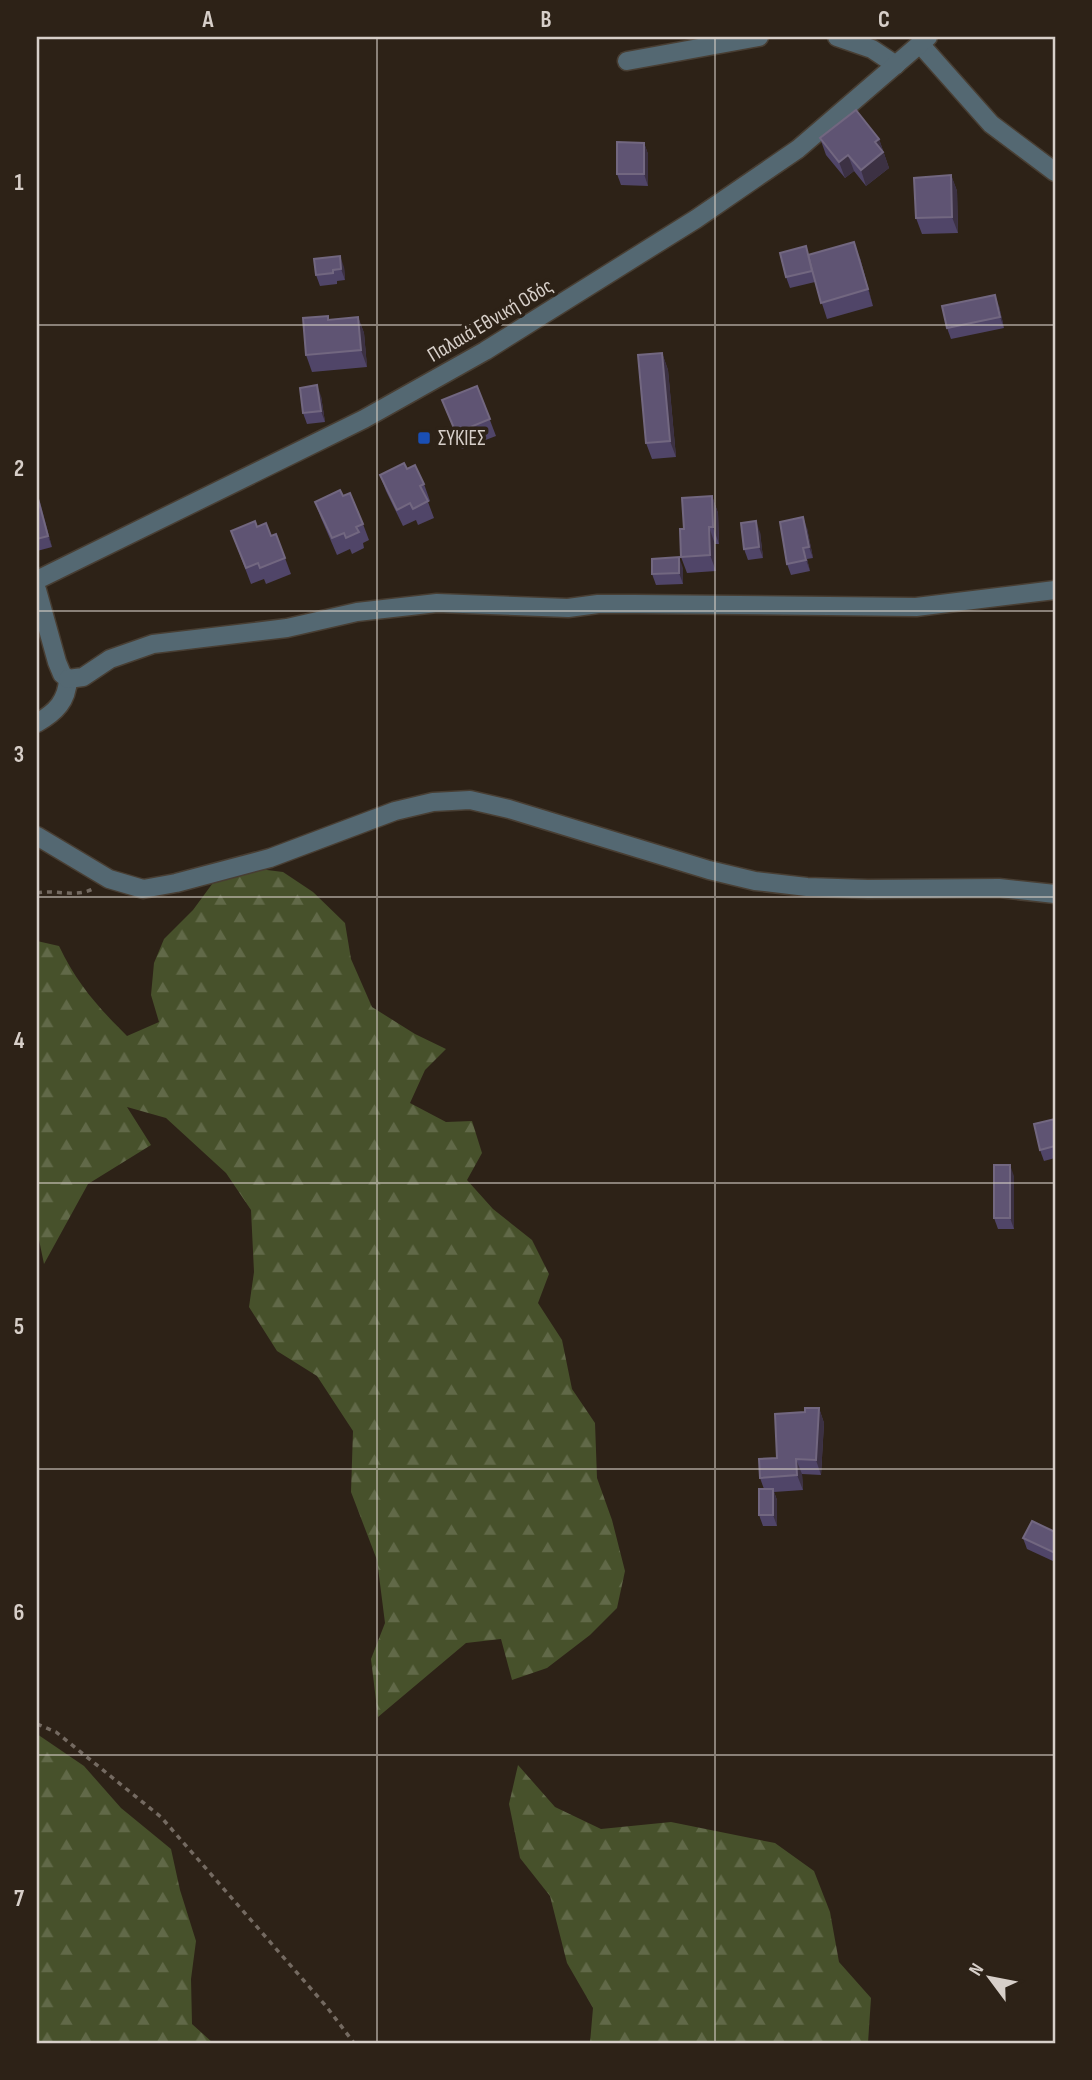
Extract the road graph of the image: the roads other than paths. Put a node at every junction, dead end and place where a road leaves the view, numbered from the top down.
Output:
1 (759, 37) edge
2 (837, 37) edge
3 (924, 40) edge
4 (627, 61) dead end
5 (896, 65) junction
6 (1055, 172) edge
7 (37, 580) edge
8 (37, 590) edge
9 (1055, 590) edge
10 (68, 679) junction
11 (37, 723) edge
12 (37, 836) edge
13 (1055, 894) edge

1 - 4 street
2 - 5 street
3 - 5 street, Παλαιά Εθνική Οδός
3 - 6 street
5 - 7 street, Παλαιά Εθνική Οδός
8 - 10 street
9 - 10 street
10 - 11 street
12 - 13 street

